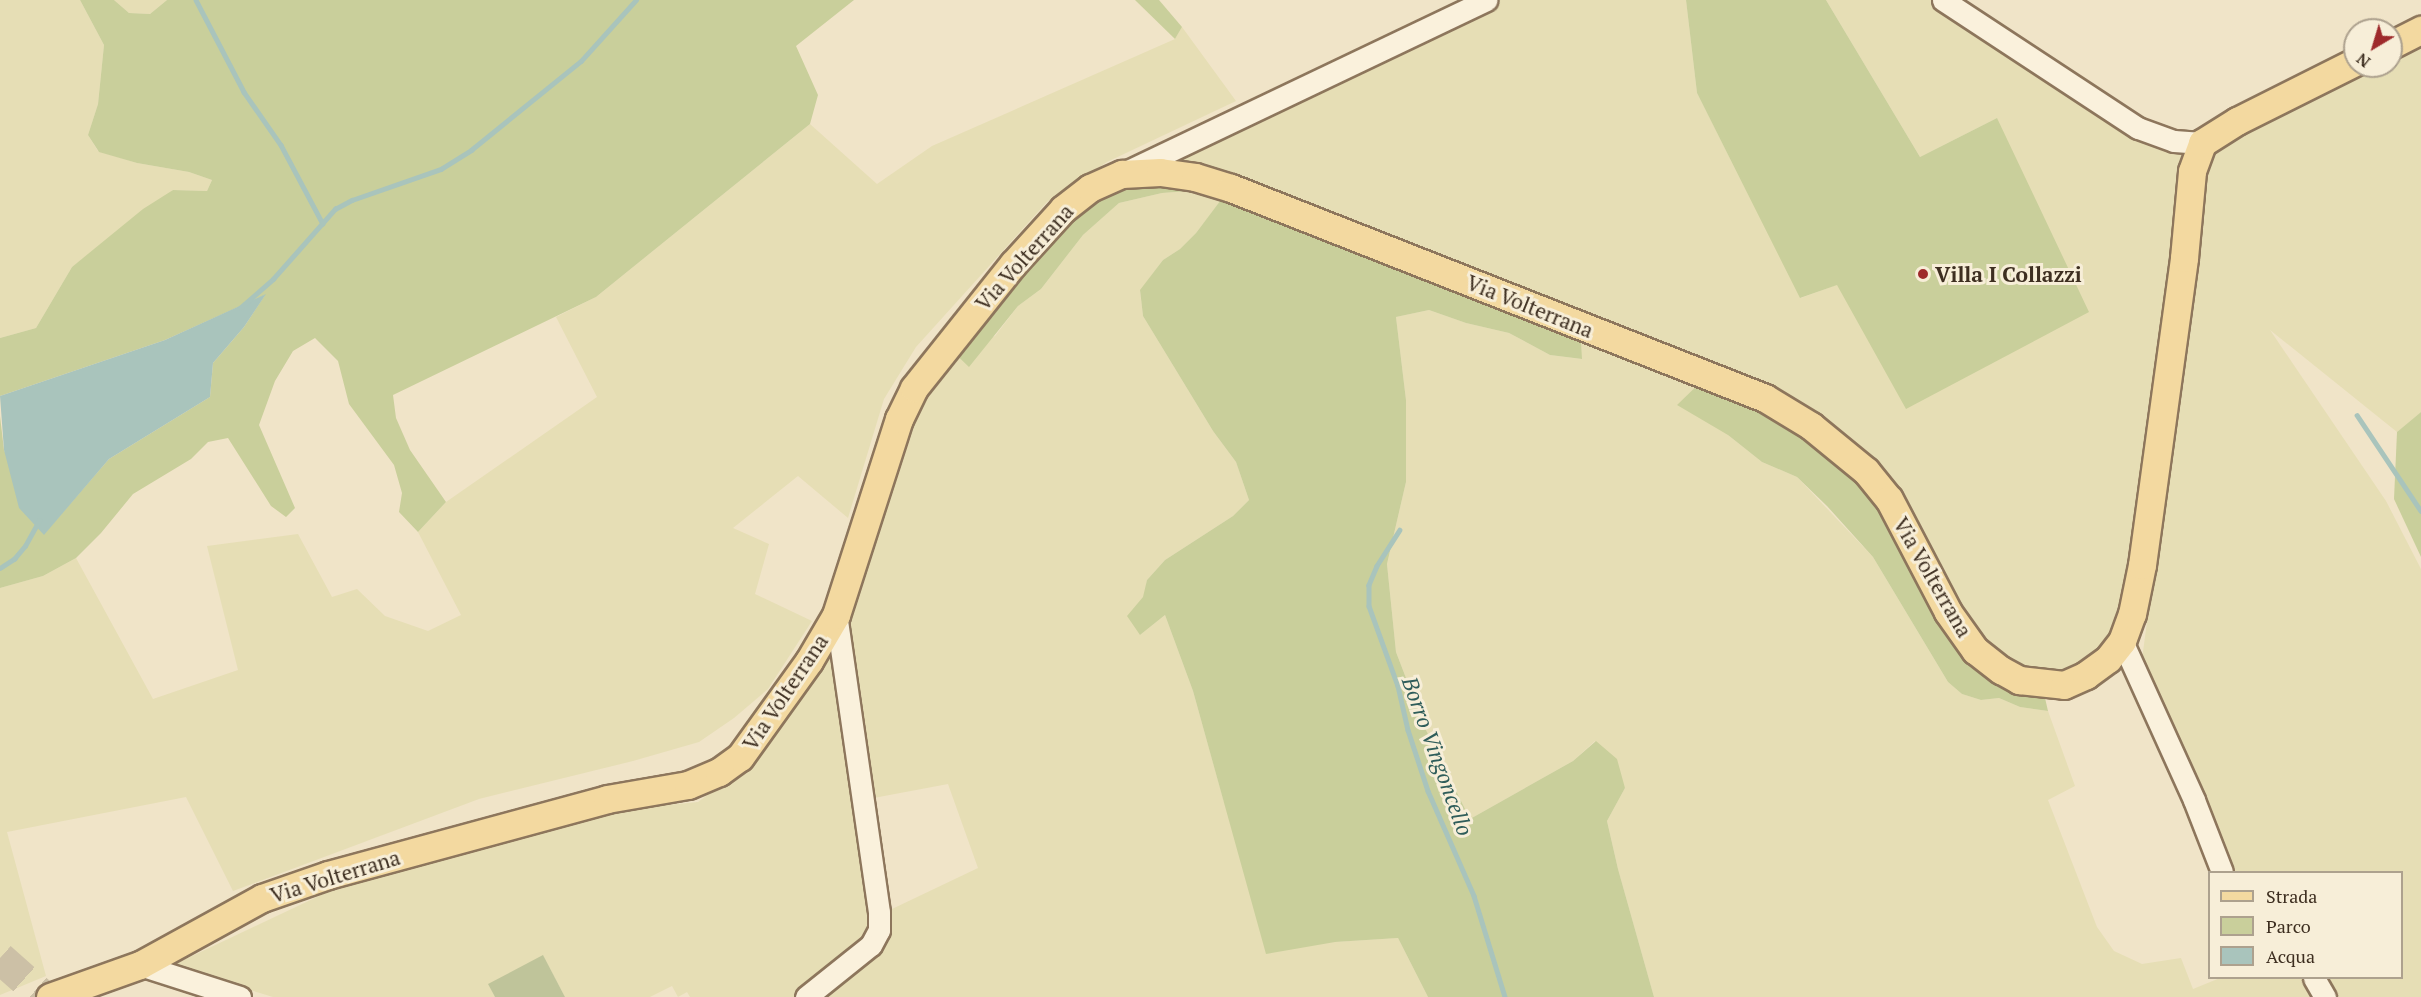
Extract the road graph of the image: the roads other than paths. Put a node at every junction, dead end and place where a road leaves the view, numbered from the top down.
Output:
1 (1486, 0) edge
2 (1943, 0) edge
3 (2421, 30) edge
4 (2403, 39) edge
5 (2343, 68) edge
6 (2202, 143) junction
7 (1122, 174) junction
8 (836, 615) junction
9 (2122, 641) junction
10 (2222, 871) edge
11 (140, 965) junction
12 (2315, 979) edge
13 (50, 997) edge
14 (240, 997) edge
15 (806, 997) edge
16 (2325, 997) edge

1 - 7 street, Via Volterrana
2 - 6 street
3 - 4 main road
5 - 6 main road
6 - 9 main road, Via Volterrana
7 - 8 main road, Via Volterrana
7 - 9 main road, Via Volterrana
8 - 11 main road, Via Volterrana
8 - 15 street
9 - 10 street
11 - 13 main road, Via Volterrana
11 - 14 street
12 - 16 street

